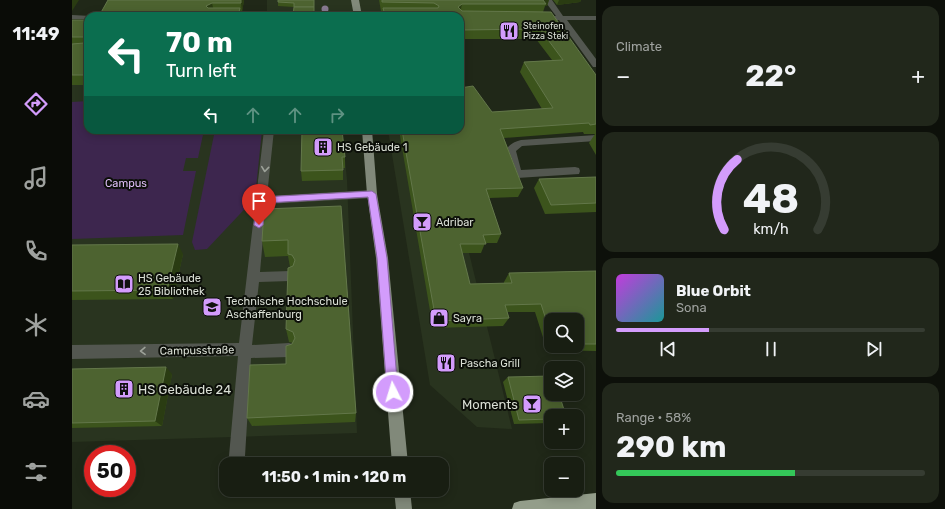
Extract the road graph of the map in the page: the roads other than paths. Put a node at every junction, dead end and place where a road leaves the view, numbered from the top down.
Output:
1 (355, 0) edge
2 (548, 0) edge
3 (357, 12) edge
4 (72, 17) edge
5 (84, 17) edge
6 (529, 18) edge
7 (596, 18) edge
8 (563, 19) junction
9 (596, 65) edge
10 (269, 134) edge
11 (367, 134) edge
12 (596, 138) edge
13 (575, 171) dead end
14 (372, 194) junction
15 (262, 200) junction
16 (290, 276) edge
17 (253, 277) junction
18 (289, 350) edge
19 (245, 351) junction
20 (72, 352) edge
21 (237, 456) dead end
22 (399, 457) edge
23 (403, 497) edge
24 (596, 501) edge
25 (404, 509) edge
26 (520, 509) edge

1 - 3 main road
2 - 8 street
4 - 5 street
6 - 8 street
7 - 8 street
8 - 9 street
10 -> 15 street, Campusstraße
11 - 14 main road
12 - 13 street
14 - 15 street
14 - 22 main road
15 - 17 street, Campusstraße
16 - 17 street
17 - 19 street, Campusstraße
18 - 19 street
19 -> 20 street, Campusstraße
19 - 21 street
23 - 25 main road
24 - 26 highway

